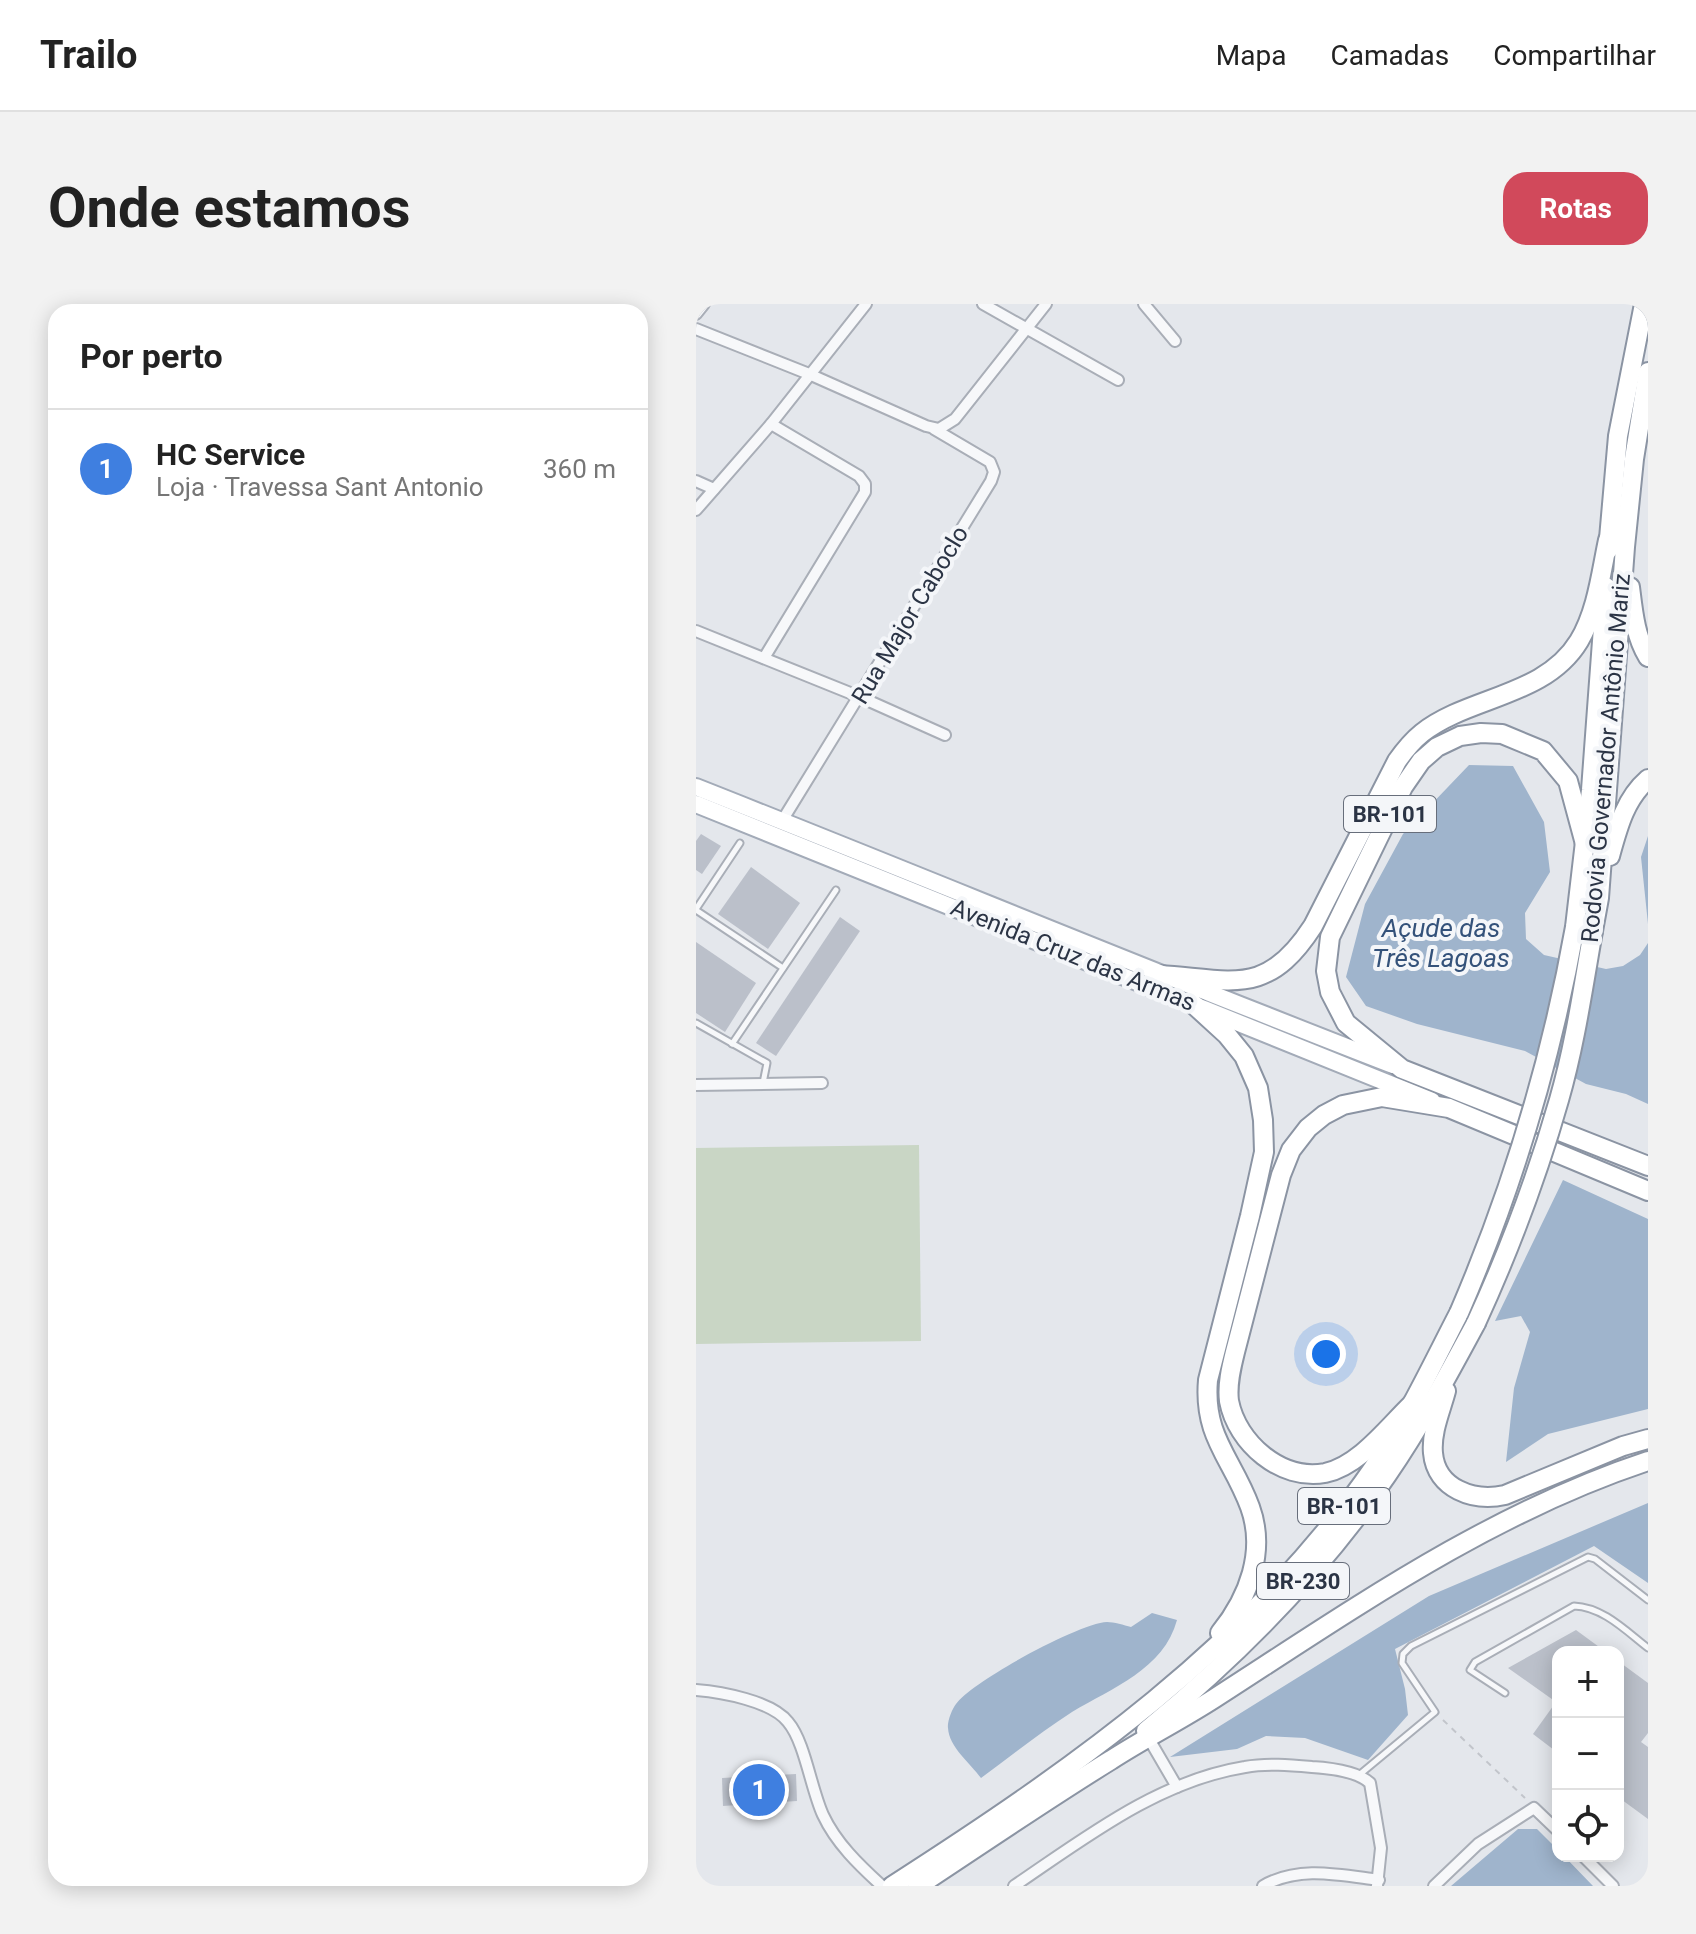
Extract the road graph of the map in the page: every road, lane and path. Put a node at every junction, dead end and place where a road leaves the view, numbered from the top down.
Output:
1 (704, 304) edge
2 (866, 304) edge
3 (983, 304) edge
4 (1046, 304) edge
5 (1144, 304) edge
6 (1644, 304) edge
7 (696, 314) edge
8 (696, 329) edge
9 (1026, 329) junction
10 (1175, 341) dead end
11 (1648, 372) edge
12 (809, 374) junction
13 (1118, 380) dead end
14 (771, 424) junction
15 (934, 429) junction
16 (696, 481) edge
17 (714, 489) junction
18 (696, 510) edge
19 (1616, 543) junction
20 (696, 631) edge
21 (1648, 657) edge
22 (764, 658) junction
23 (860, 697) junction
24 (945, 735) dead end
25 (1648, 779) edge
26 (696, 787) edge
27 (696, 804) edge
28 (782, 821) junction
29 (740, 843) dead end
30 (1585, 844) junction
31 (836, 890) dead end
32 (1599, 898) junction
33 (696, 909) edge
34 (1584, 929) junction
35 (783, 968) junction
36 (1160, 975) junction
37 (1192, 1003) junction
38 (696, 1023) edge
39 (732, 1044) junction
40 (1402, 1069) junction
41 (822, 1083) dead end
42 (763, 1084) junction
43 (696, 1085) edge
44 (1449, 1108) junction
45 (1648, 1166) edge
46 (1648, 1191) edge
47 (1452, 1369) junction
48 (1412, 1404) junction
49 (1648, 1439) edge
50 (1648, 1461) edge
51 (1648, 1600) edge
52 (1648, 1648) edge
53 (1190, 1670) junction
54 (696, 1690) edge
55 (1505, 1693) dead end
56 (1435, 1712) junction
57 (1149, 1739) junction
58 (1113, 1758) junction
59 (1358, 1775) junction
60 (1177, 1787) junction
61 (1534, 1808) junction
62 (1552, 1825) edge
63 (1589, 1862) edge
64 (1378, 1883) edge
65 (882, 1886) edge
66 (892, 1886) edge
67 (918, 1886) edge
68 (1014, 1886) edge
69 (1263, 1886) edge
70 (1434, 1886) edge
71 (1613, 1886) edge

1 - 7 street
2 - 12 street
3 - 9 street
4 - 9 street
5 - 10 street
6 - 19 highway, Rodovia Governador Antônio Mariz / BR-230
8 - 12 street
9 - 13 street
9 - 15 street
11 - 19 highway, Rodovia Governador Antônio Mariz / BR-230
12 - 14 street
12 - 15 street
14 - 17 street
14 - 22 street
15 - 23 street, Rua Major Caboclo
16 - 17 street
17 - 18 street
19 - 21 highway
19 - 30 highway, Rodovia Governador Antônio Mariz / BR-230
19 - 32 highway, Rodovia Governador Antônio Mariz / BR-230
19 - 36 highway
20 - 22 street
22 - 23 street
23 - 24 street
23 - 28 street, Rua Major Caboclo
25 - 32 highway
26 - 28 main road, Avenida Cruz das Armas
27 - 37 main road, Avenida Cruz das Armas
28 - 36 main road, Avenida Cruz das Armas
29 - 33 lane
30 - 34 highway, BR-101
30 - 40 highway, BR-101
31 - 35 lane
32 - 34 highway, Rodovia Governador Antônio Mariz / BR-230
33 - 35 lane
34 - 47 highway, Rodovia Governador Antônio Mariz / BR-230, bridge
34 - 48 highway, BR-101, bridge
35 - 39 lane
36 - 40 main road, Avenida Cruz das Armas
37 - 44 main road, Avenida Cruz das Armas
37 - 53 highway
38 - 39 lane
39 - 42 lane
40 - 45 highway, BR-101
41 - 42 street
42 - 43 street
44 - 46 highway
44 - 48 highway
47 - 49 highway
47 - 58 highway, Rodovia Governador Antônio Mariz / BR-230
48 - 53 highway, BR-101
50 - 57 highway
51 - 56 lane
52 - 55 lane
53 - 66 highway, BR-101
54 - 65 street
56 - 59 lane
56 - 61 path
57 - 58 highway
57 - 60 street
58 - 67 highway
59 - 60 street
59 - 64 street
60 - 68 street
61 - 62 street
61 - 70 street
63 - 71 street
64 - 69 street

